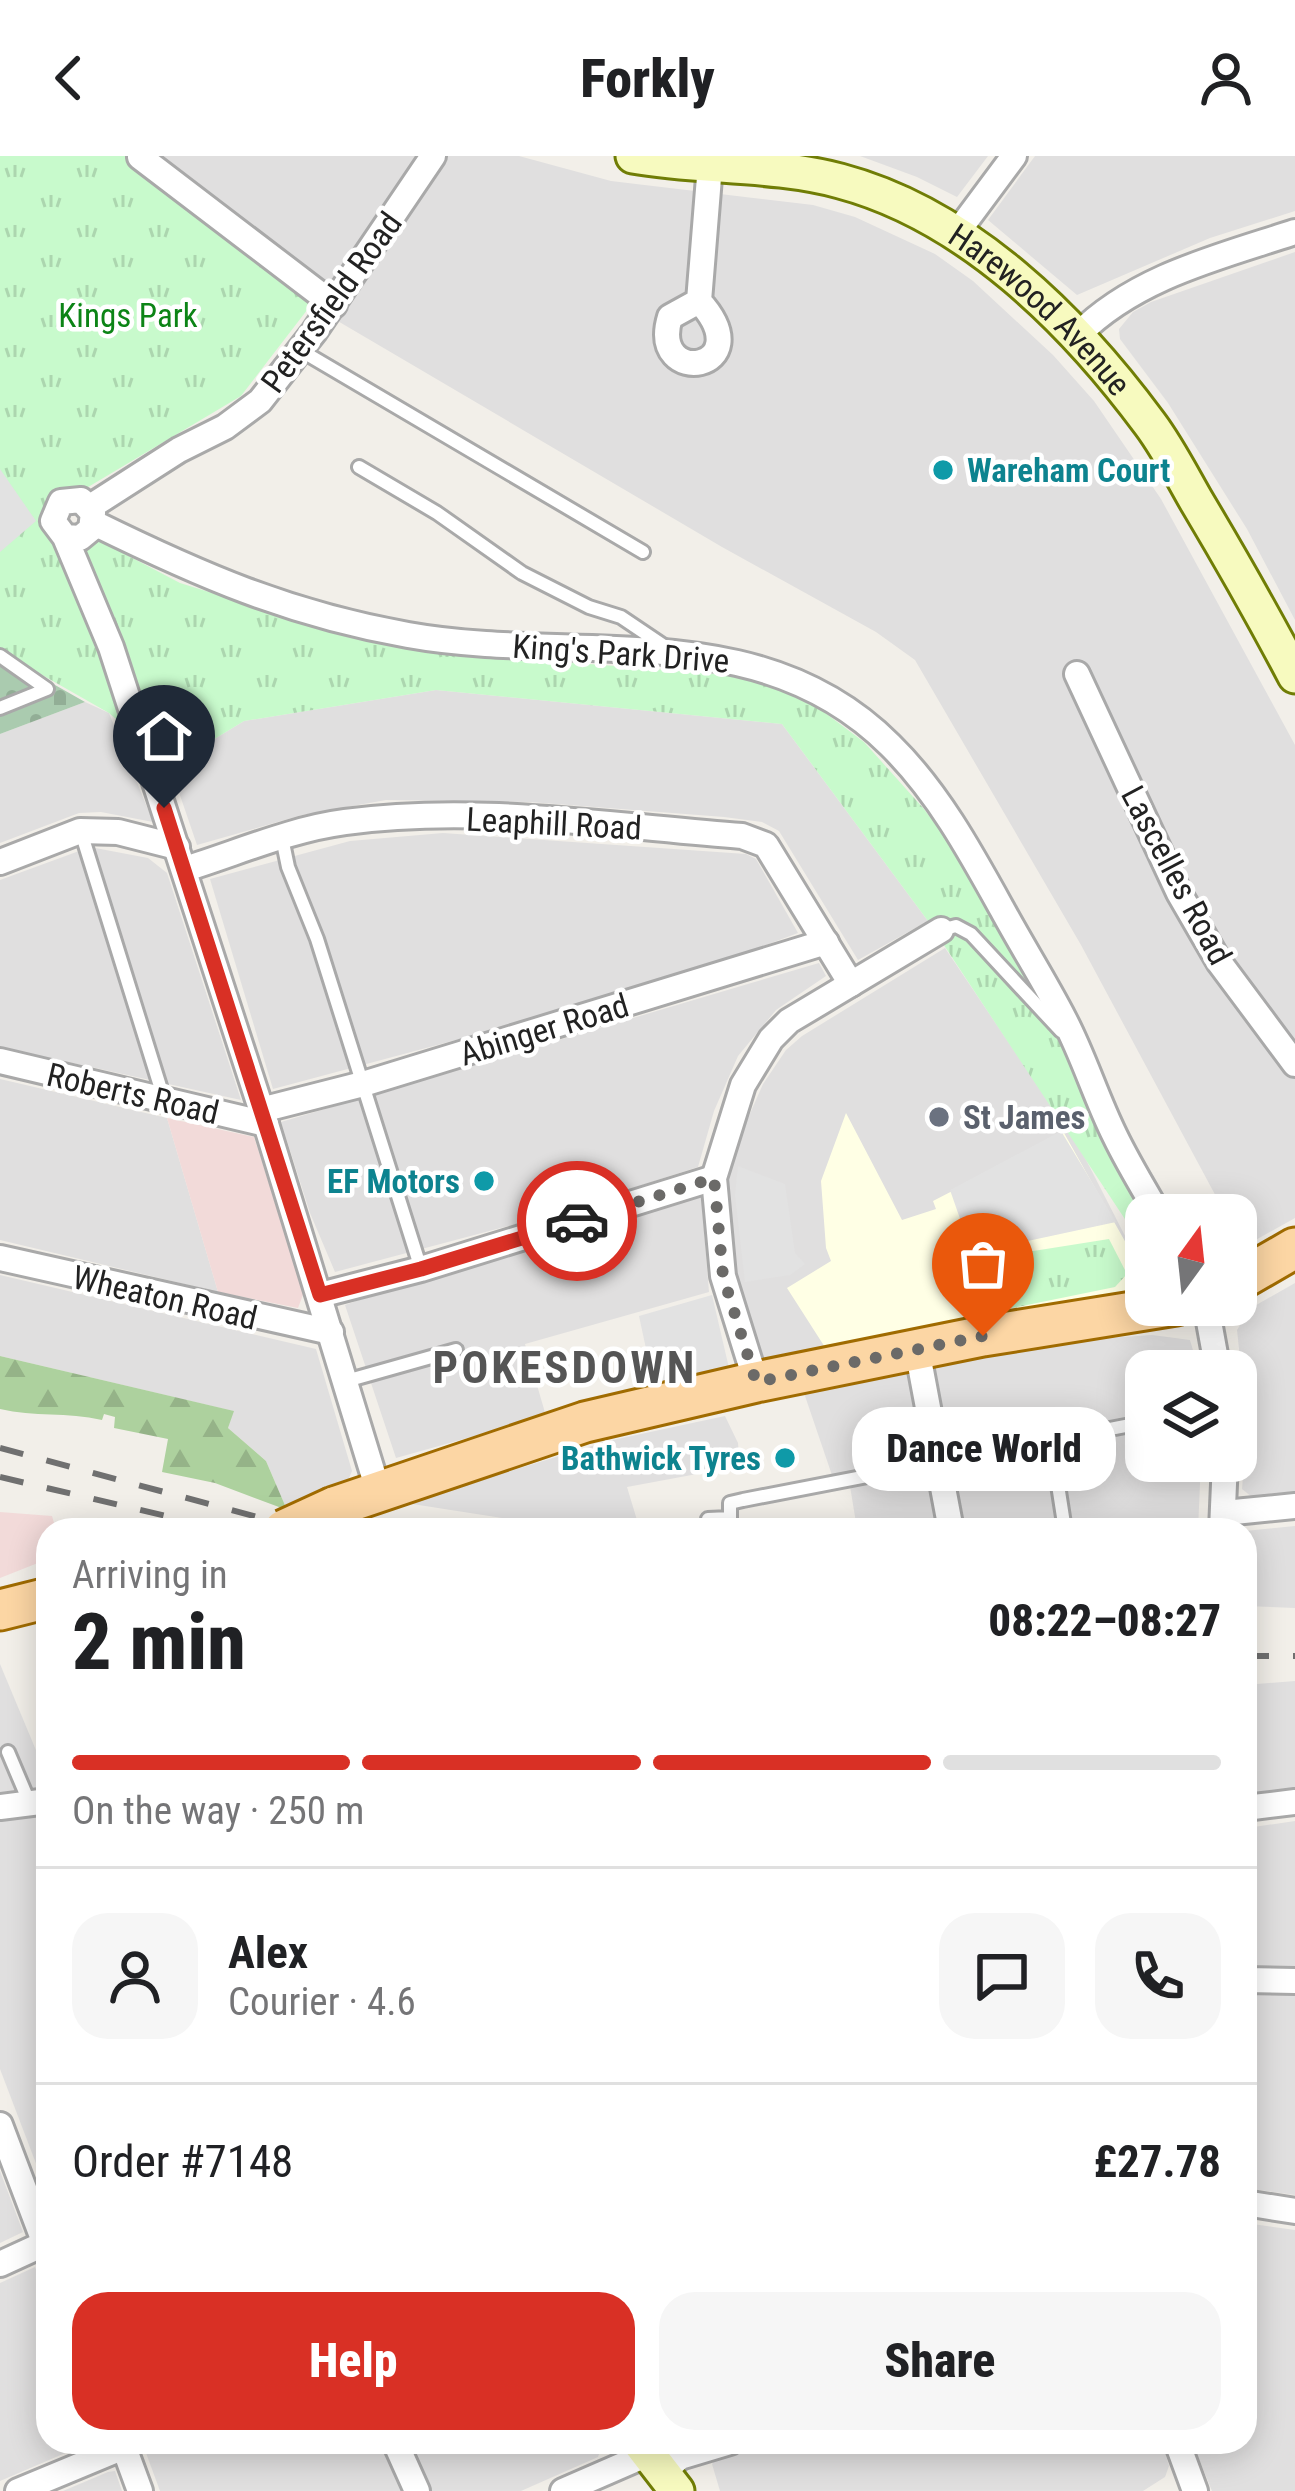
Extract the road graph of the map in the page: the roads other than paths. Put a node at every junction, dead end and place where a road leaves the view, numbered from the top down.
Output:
1 (433, 156) edge
2 (633, 156) edge
3 (1014, 156) edge
4 (140, 157) edge
5 (710, 165) junction
6 (1295, 232) edge
7 (956, 234) junction
8 (699, 301) dead end
9 (334, 305) junction
10 (1078, 335) junction
11 (301, 350) junction
12 (358, 466) dead end
13 (92, 514) junction
14 (65, 537) junction
15 (643, 552) dead end
16 (676, 655) junction
17 (0, 656) edge
18 (1077, 674) dead end
19 (1295, 676) edge
20 (0, 708) edge
21 (80, 831) junction
22 (282, 838) junction
23 (181, 858) junction
24 (0, 862) edge
25 (941, 930) joint
26 (826, 942) junction
27 (851, 984) junction
28 (1078, 1049) junction
29 (0, 1061) edge
30 (1295, 1064) edge
31 (363, 1084) junction
32 (165, 1100) junction
33 (264, 1117) junction
34 (714, 1178) junction
35 (1147, 1194) edge
36 (1295, 1248) edge
37 (0, 1258) edge
38 (421, 1269) junction
39 (1257, 1270) edge
40 (320, 1295) junction
41 (1125, 1314) edge
42 (331, 1332) junction
43 (917, 1349) junction
44 (456, 1350) dead end
45 (346, 1381) junction
46 (756, 1382) junction
47 (1125, 1426) edge
48 (1051, 1440) junction
49 (939, 1460) junction
50 (1224, 1482) edge
51 (378, 1490) junction
52 (1295, 1506) edge
53 (310, 1518) edge
54 (730, 1518) edge
55 (949, 1518) edge
56 (1063, 1518) edge
57 (1223, 1518) edge
58 (1237, 1518) edge
59 (36, 1601) edge
60 (0, 1610) edge
61 (8, 1752) dead end
62 (36, 1798) edge
63 (1295, 1802) edge
64 (36, 1803) edge
65 (0, 1807) edge
66 (1257, 1807) edge
67 (1257, 1980) edge
68 (1295, 1981) edge
69 (0, 2126) edge
70 (1257, 2205) edge
71 (1295, 2211) edge
72 (36, 2218) edge
73 (36, 2250) edge
74 (0, 2264) edge
75 (101, 2454) edge
76 (127, 2454) edge
77 (400, 2454) edge
78 (1180, 2454) edge
79 (664, 2460) edge
80 (1186, 2487) edge
81 (579, 2488) edge
82 (18, 2491) edge
83 (140, 2491) edge
84 (417, 2491) edge

1 - 9 street, Petersfield Road
2 - 5 street, Harewood Avenue
3 - 7 street
4 - 9 street
5 - 7 street, Harewood Avenue
5 - 8 street
6 - 10 street
7 - 10 street, Harewood Avenue
9 - 11 street, Petersfield Road
10 - 19 street, Harewood Avenue
11 - 13 street, Petersfield Road
11 - 15 lane
12 - 16 lane
13 - 14 street
13 - 14 street
13 - 16 street, King's Park Drive
14 - 23 street
16 - 28 street, King's Park Drive
17 - 20 lane
18 - 30 street, Lascelles Road
21 - 23 street
21 - 24 street
21 - 32 lane
22 - 23 street, Leaphill Road
22 - 26 street, Leaphill Road
22 - 31 lane
23 - 33 street
25 - 27 street
25 - 28 lane
26 - 27 street, Leaphill Road
26 - 31 street, Abinger Road
27 - 34 street
28 - 35 street, King's Park Drive
29 - 32 street, Roberts Road
31 - 33 street, Abinger Road
31 - 38 lane
32 - 33 street, Roberts Road
33 - 40 street
34 - 38 street
34 - 46 street
36 - 39 main road
37 - 42 street, Wheaton Road
38 - 40 street
40 - 42 street
41 - 43 main road
42 - 45 street
43 - 46 main road
43 - 49 street
44 - 45 lane
45 - 51 street
46 - 51 main road
47 - 48 lane
48 - 49 lane
48 - 56 lane
49 - 54 lane
49 - 55 street
50 - 57 street
51 - 53 main road, bridge
52 - 58 street
59 - 60 main road
61 - 62 lane
63 - 66 street
64 - 65 street
67 - 68 street
69 - 72 street
70 - 71 street
73 - 74 street
75 - 82 street
76 - 83 street
77 - 84 street
78 - 80 street
79 - 81 street

